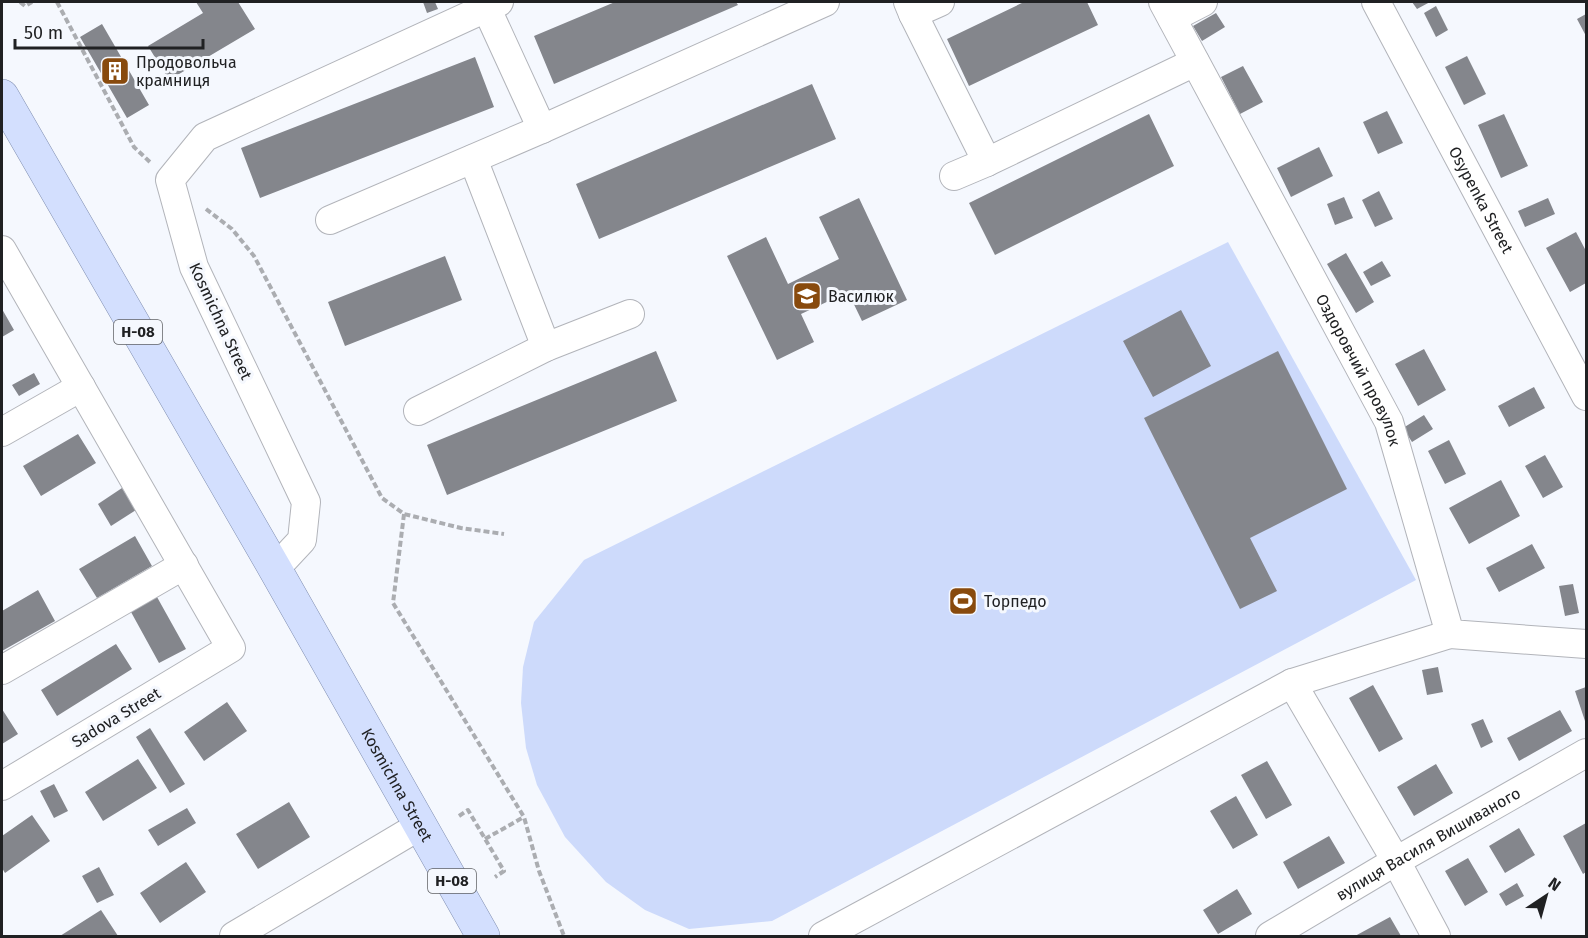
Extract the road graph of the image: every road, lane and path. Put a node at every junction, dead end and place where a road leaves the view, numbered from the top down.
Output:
1 (20, 2) edge
2 (32, 2) edge
3 (57, 2) edge
4 (825, 2) edge
5 (940, 2) edge
6 (1203, 2) edge
7 (1376, 2) edge
8 (492, 4) edge
9 (911, 8) edge
10 (1167, 10) edge
11 (778, 11) edge
12 (1195, 62) junction
13 (2, 96) edge
14 (542, 129) junction
15 (473, 159) junction
16 (987, 162) junction
17 (954, 176) dead end
18 (170, 180) junction
19 (205, 208) dead end
20 (330, 220) dead end
21 (2, 250) edge
22 (630, 314) dead end
23 (546, 347) junction
24 (81, 387) junction
25 (1587, 396) edge
26 (418, 411) dead end
27 (2, 432) edge
28 (404, 514) junction
29 (504, 534) dead end
30 (184, 565) junction
31 (275, 569) junction
32 (1450, 634) junction
33 (1587, 644) edge
34 (2, 670) edge
35 (1292, 683) junction
36 (1587, 753) edge
37 (2, 786) edge
38 (459, 816) dead end
39 (524, 817) junction
40 (421, 825) junction
41 (485, 839) junction
42 (1396, 861) junction
43 (495, 877) dead end
44 (234, 936) edge
45 (483, 936) edge
46 (564, 936) edge
47 (823, 936) edge
48 (1270, 936) edge
49 (1436, 936) edge

1 - 2 path
3 - 18 path
4 - 11 street
5 - 9 street
6 - 10 street
7 - 25 street, Osypenka Street
8 - 14 street
8 - 18 street
9 - 16 street
10 - 12 street, Оздоровчий провулок
11 - 14 street
12 - 16 street
12 - 32 street, Оздоровчий провулок
13 - 31 main road, Kosmichna Street / Н-08
14 - 15 street
15 - 20 street
15 - 23 street
16 - 17 street
18 - 31 street, Kosmichna Street
19 - 28 path
21 - 24 street
22 - 23 street
23 - 26 street
24 - 27 street
24 - 30 street
28 - 29 path
28 - 39 path
30 - 34 street
30 - 37 street, Sadova Street
31 - 40 main road, Kosmichna Street / Н-08
32 - 33 street
32 - 35 street
35 - 42 street
35 - 47 street
36 - 42 street, вулиця Василя Вишиваного
38 - 41 path
39 - 41 path
39 - 46 path
40 - 44 street
40 - 45 main road, Kosmichna Street / Н-08
41 - 43 path
42 - 48 street, вулиця Василя Вишиваного
42 - 49 street

